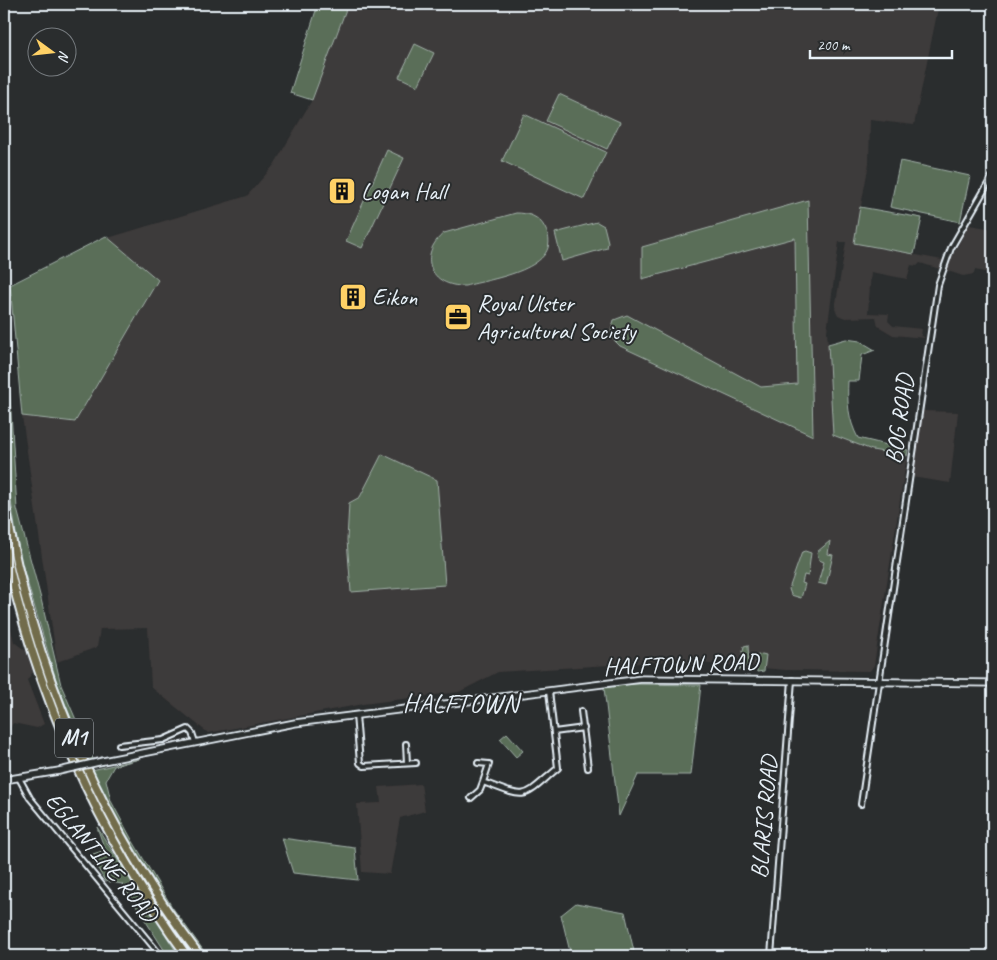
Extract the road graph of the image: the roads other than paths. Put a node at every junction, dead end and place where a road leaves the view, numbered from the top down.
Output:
1 (993, 175) edge
2 (4, 496) edge
3 (4, 543) edge
4 (792, 680) junction
5 (878, 682) junction
6 (993, 683) edge
7 (549, 691) junction
8 (581, 711) dead end
9 (356, 715) junction
10 (584, 728) junction
11 (554, 732) junction
12 (195, 742) junction
13 (406, 744) dead end
14 (120, 745) dead end
15 (416, 762) dead end
16 (407, 763) junction
17 (478, 763) dead end
18 (588, 768) dead end
19 (19, 778) junction
20 (4, 780) edge
21 (483, 782) junction
22 (471, 798) dead end
23 (860, 804) dead end
24 (161, 956) edge
25 (187, 956) edge
26 (200, 956) edge
27 (771, 956) edge

1 - 5 street, BOG ROAD
2 - 26 highway, M1
3 - 25 highway, M1
4 - 5 street, HALFTOWN ROAD
4 - 7 street, HALFTOWN ROAD
4 - 27 street, BLARIS ROAD
5 - 6 street, HALFTOWN ROAD
5 - 23 street, BOG ROAD
7 - 9 street, HALFTOWN ROAD
7 - 11 street
8 - 10 street
9 - 12 street, HALFTOWN ROAD
9 - 16 street
10 - 11 street
10 - 18 street
11 - 21 street
12 - 14 street
12 - 19 street, HALFTOWN ROAD, bridge
13 - 16 street
15 - 16 street
17 - 21 street
19 - 20 street, HALFTOWN ROAD
19 - 24 street, EGLANTINE ROAD
21 - 22 street

